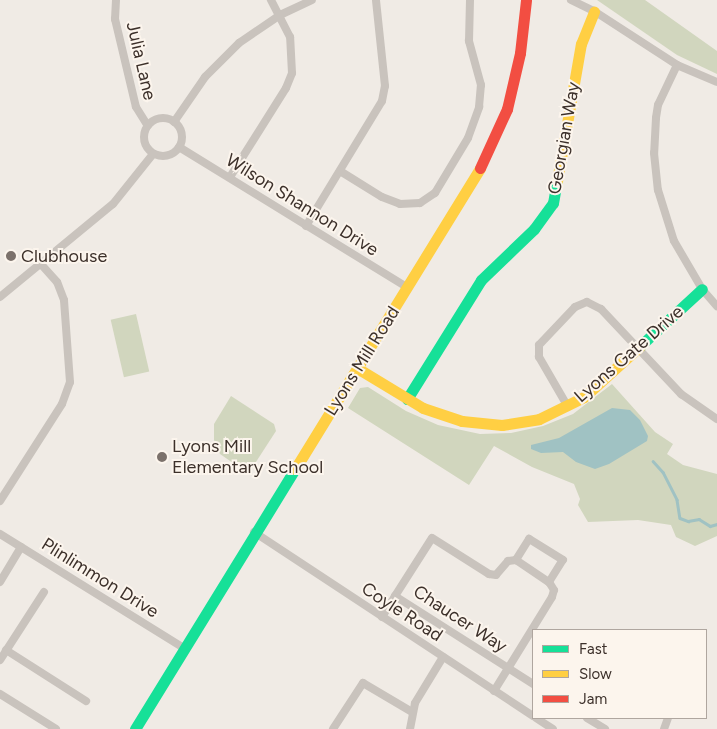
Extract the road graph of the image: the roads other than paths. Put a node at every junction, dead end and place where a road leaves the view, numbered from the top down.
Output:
1 (116, 0) edge
2 (271, 0) edge
3 (312, 0) edge
4 (376, 0) edge
5 (470, 0) edge
6 (526, 0) edge
7 (571, 0) edge
8 (594, 11) junction
9 (280, 15) junction
10 (677, 65) junction
11 (717, 82) edge
12 (174, 122) junction
13 (148, 126) junction
14 (179, 147) junction
15 (154, 154) junction
16 (340, 171) junction
17 (230, 177) junction
18 (306, 226) junction
19 (40, 263) junction
20 (408, 288) junction
21 (702, 289) junction
22 (0, 298) edge
23 (717, 306) edge
24 (637, 349) junction
25 (357, 368) junction
26 (407, 399) junction
27 (568, 407) junction
28 (717, 419) edge
29 (0, 501) edge
30 (254, 532) junction
31 (0, 534) edge
32 (22, 547) junction
33 (516, 560) junction
34 (0, 582) edge
35 (549, 582) junction
36 (44, 592) dead end
37 (395, 596) junction
38 (382, 617) junction
39 (533, 629) edge
40 (532, 630) edge
41 (184, 648) junction
42 (6, 650) junction
43 (443, 657) junction
44 (0, 660) edge
45 (509, 668) junction
46 (532, 683) edge
47 (494, 691) junction
48 (1, 697) edge
49 (86, 701) dead end
50 (412, 712) junction
51 (532, 716) edge
52 (537, 719) edge
53 (589, 719) edge
54 (56, 729) edge
55 (135, 729) edge
56 (333, 729) edge
57 (410, 729) edge
58 (553, 729) edge
59 (605, 729) edge

1 - 13 street, Julia Lane
2 - 9 street
3 - 9 street
4 - 16 street
5 - 16 street
6 - 20 street, Lyons Mill Road
7 - 8 street
8 - 10 street
8 - 26 street, Georgian Way
9 - 12 street
9 - 17 street
10 - 11 street
10 - 21 street
12 - 13 street
12 - 14 street
13 - 15 street
14 - 15 street
14 - 17 street, Wilson Shannon Drive
15 - 19 street
16 - 18 street
17 - 18 street, Wilson Shannon Drive
18 - 20 street, Wilson Shannon Drive
19 - 22 street
19 - 29 street
20 - 25 street, Lyons Mill Road
21 - 23 street
21 - 24 street, Lyons Gate Drive
24 - 27 street, Lyons Gate Drive
24 - 27 street
24 - 28 street
25 - 26 street, Lyons Gate Drive
25 - 30 street, Lyons Mill Road
26 - 27 street, Lyons Gate Drive
30 - 38 street, Coyle Road
30 - 41 street, Lyons Mill Road
31 - 32 street, Plinlimmon Drive
32 - 34 street
32 - 41 street, Plinlimmon Drive
33 - 35 street
33 - 35 street
33 - 37 street, Chaucer Way
35 - 39 street
36 - 42 street
37 - 38 street, Chaucer Way
37 - 45 street, Chaucer Way
38 - 43 street, Coyle Road
40 - 45 street
41 - 55 street, Lyons Mill Road
42 - 44 street
42 - 49 street
43 - 47 street, Coyle Road
43 - 50 street
45 - 46 street, Chaucer Way
45 - 47 street
47 - 51 street, Coyle Road
48 - 54 street
50 - 56 street
50 - 57 street
52 - 58 street, Coyle Road
53 - 59 street

